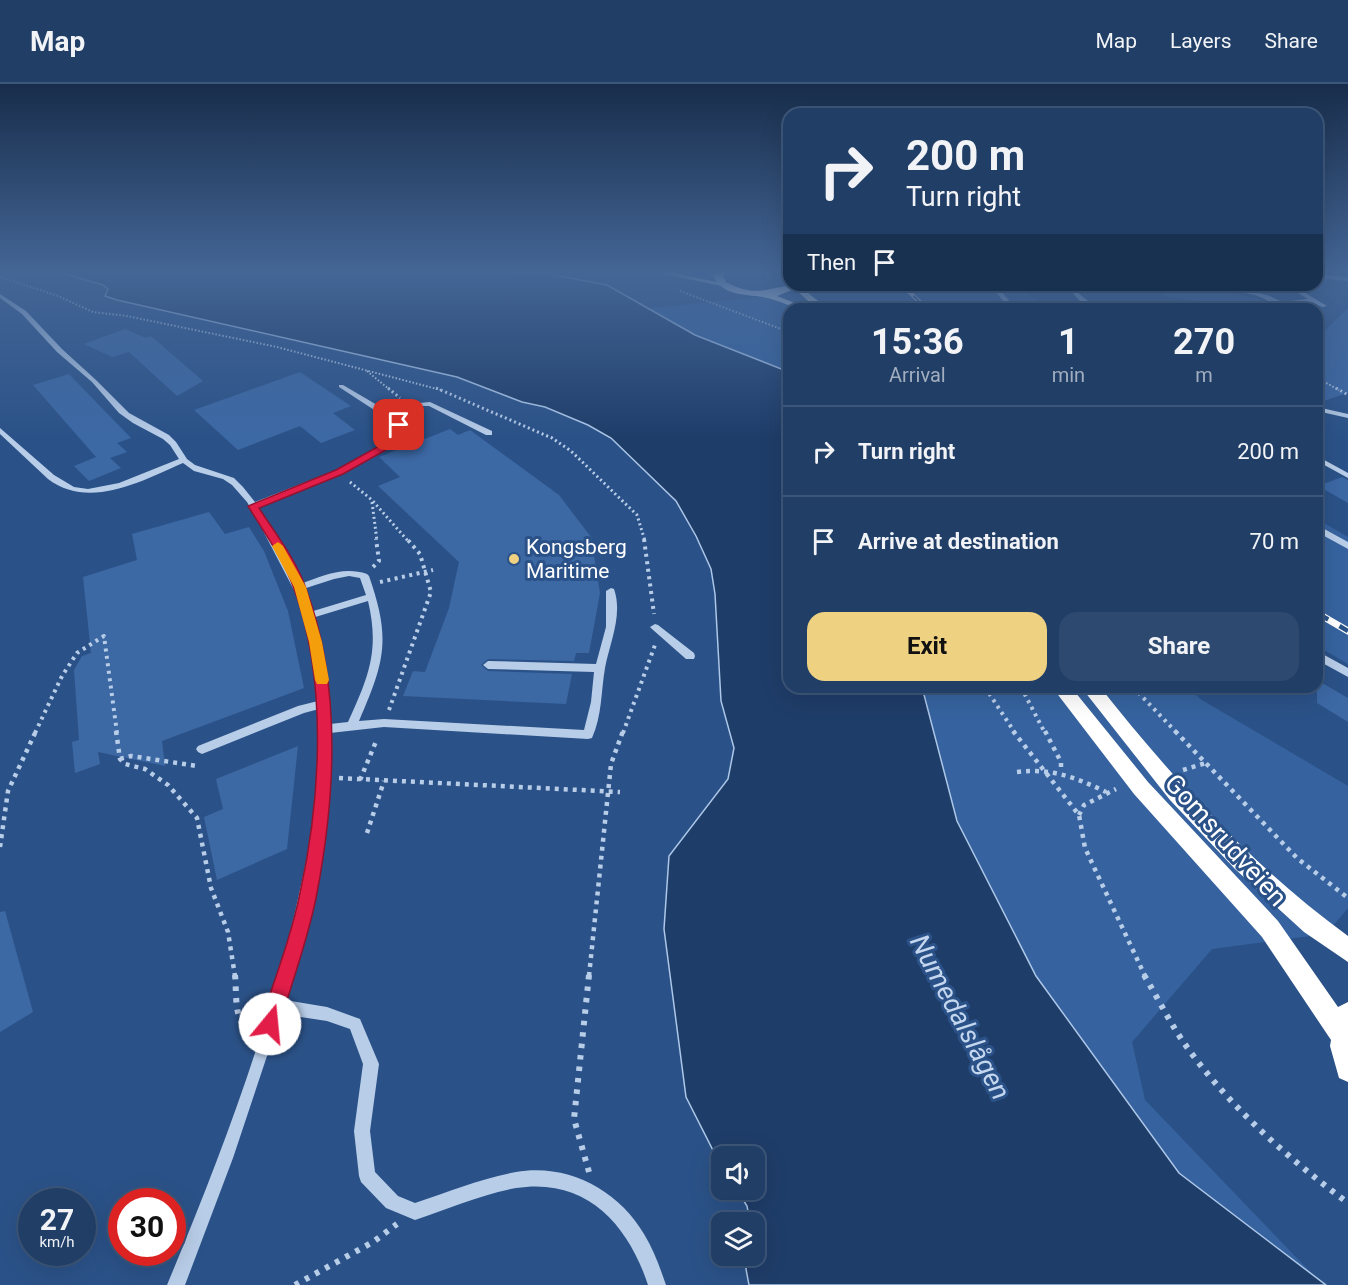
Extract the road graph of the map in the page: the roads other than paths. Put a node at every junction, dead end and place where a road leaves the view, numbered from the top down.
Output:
1 (39, 326) edge
2 (341, 386) dead end
3 (1323, 410) edge
4 (388, 415) junction
5 (1348, 416) edge
6 (0, 430) edge
7 (489, 433) dead end
8 (183, 460) junction
9 (1323, 461) edge
10 (1348, 476) edge
11 (253, 506) junction
12 (1323, 531) edge
13 (1348, 546) edge
14 (300, 587) junction
15 (611, 591) dead end
16 (372, 597) junction
17 (308, 616) junction
18 (656, 627) road end
19 (690, 656) dead end
20 (1323, 658) edge
21 (488, 665) dead end
22 (600, 668) junction
23 (1348, 673) edge
24 (1066, 693) edge
25 (1095, 693) edge
26 (324, 703) junction
27 (352, 725) junction
28 (325, 729) junction
29 (202, 749) dead end
30 (1348, 950) edge
31 (276, 1006) junction
32 (1345, 1025) edge
33 (1348, 1069) edge
34 (176, 1285) edge
35 (657, 1285) edge

1 - 8 street
2 - 4 street
3 - 5 street
4 - 7 street
4 - 11 street
6 - 8 street
8 - 11 street
9 - 10 street
11 - 14 street
12 - 13 street
14 - 16 street
14 - 17 street
15 - 22 street
16 - 17 street
16 - 27 street
17 - 26 street
18 - 19 street
20 - 23 street
21 - 22 street
22 - 27 street
24 - 32 highway, Gomsrudveien
25 - 30 highway, Gomsrudveien
26 - 28 street
26 - 29 street
27 - 28 street
28 - 31 street
31 - 34 street
31 - 35 street
32 - 33 highway

